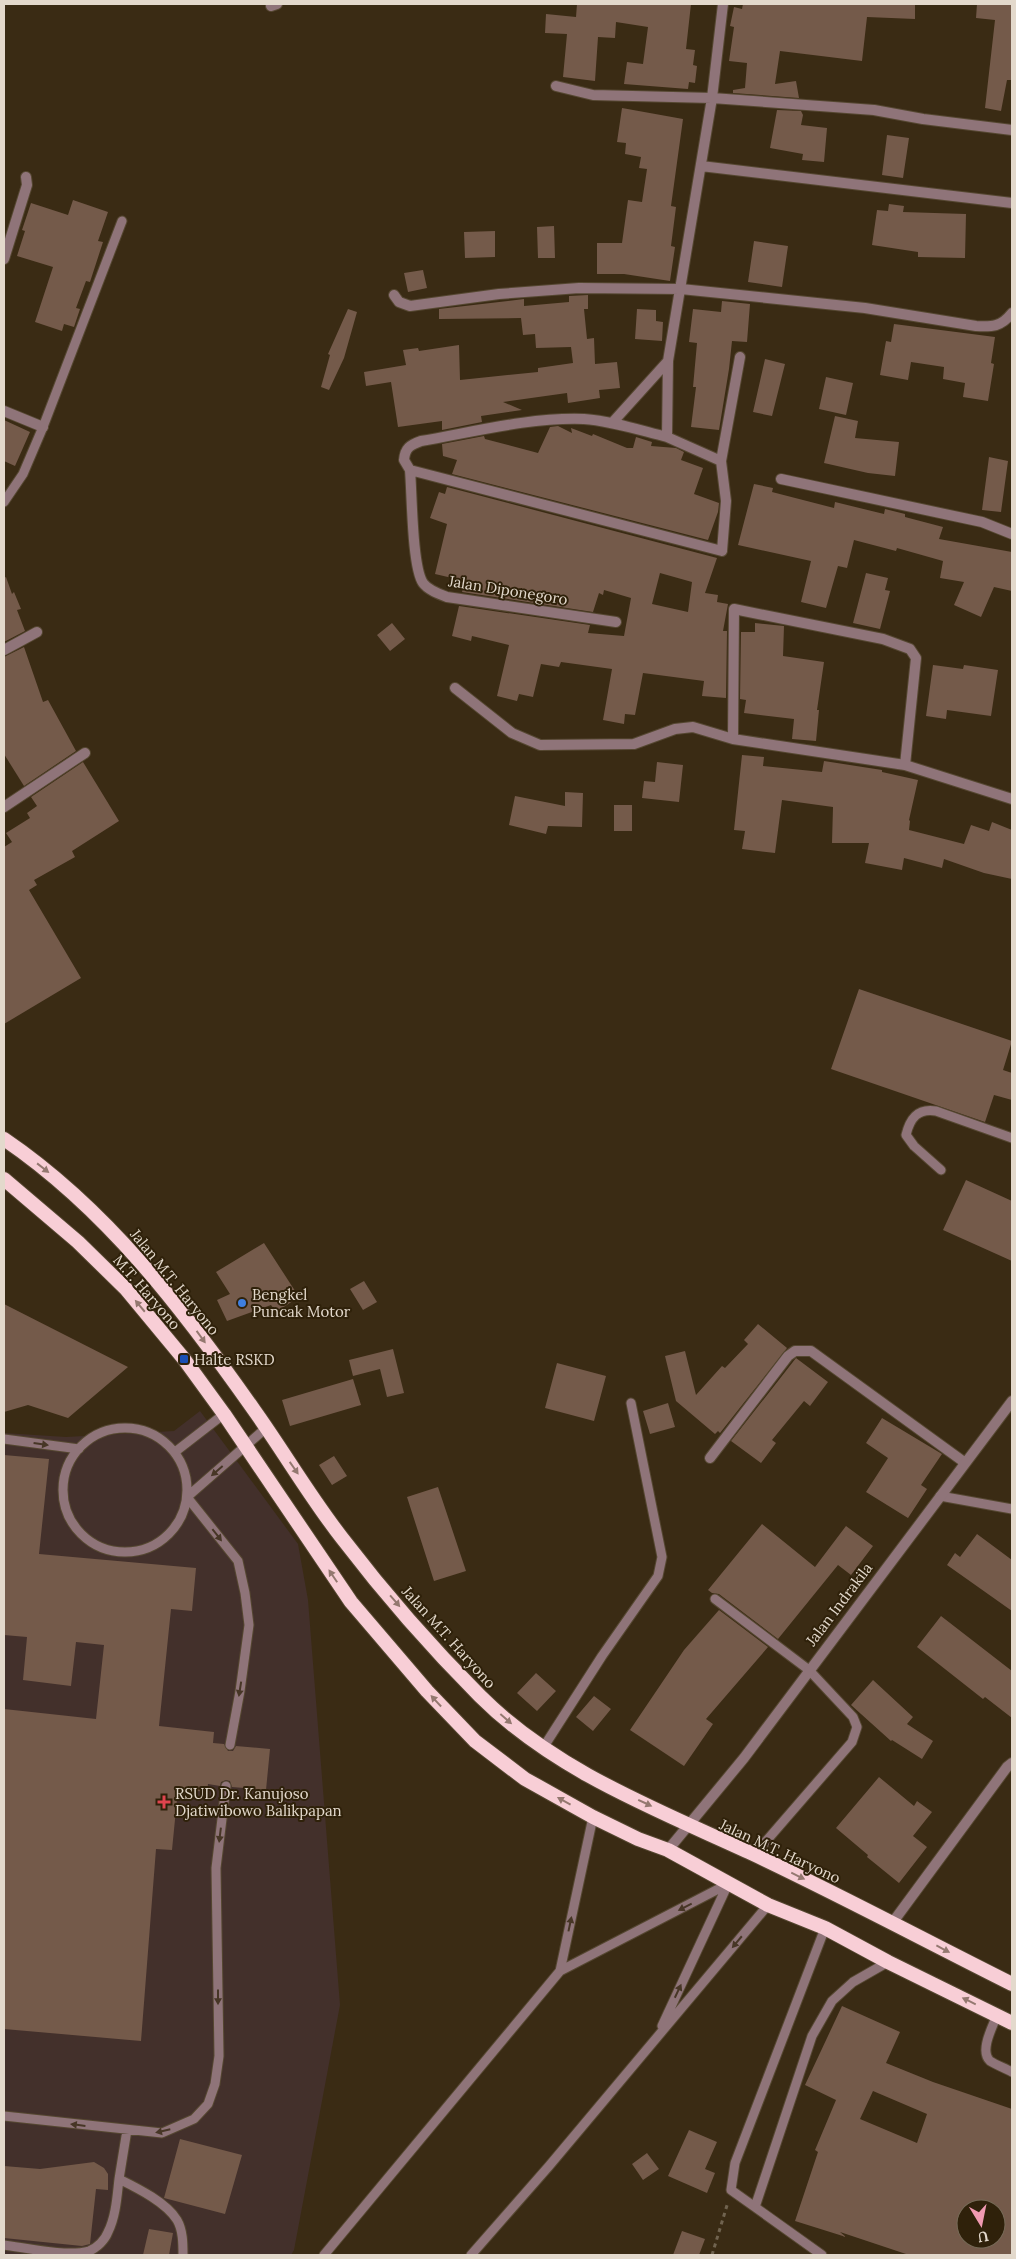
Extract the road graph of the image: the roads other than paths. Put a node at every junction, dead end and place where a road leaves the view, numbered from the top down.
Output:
1 (723, 4) edge
2 (556, 86) dead end
3 (712, 98) junction
4 (1012, 130) edge
5 (701, 166) junction
6 (26, 177) dead end
7 (1012, 203) edge
8 (122, 221) dead end
9 (4, 259) edge
10 (681, 289) junction
11 (394, 295) dead end
12 (1012, 313) edge
13 (740, 357) dead end
14 (668, 361) junction
15 (4, 411) edge
16 (612, 423) junction
17 (43, 427) junction
18 (666, 437) junction
19 (721, 461) junction
20 (410, 470) junction
21 (781, 480) dead end
22 (4, 502) edge
23 (1012, 534) edge
24 (616, 622) dead end
25 (37, 632) dead end
26 (4, 650) edge
27 (455, 688) dead end
28 (733, 739) junction
29 (85, 753) dead end
30 (905, 765) junction
31 (1012, 800) edge
32 (4, 807) edge
33 (1012, 1138) edge
34 (4, 1139) edge
35 (941, 1170) dead end
36 (4, 1179) edge
37 (1012, 1401) edge
38 (631, 1403) dead end
39 (224, 1414) junction
40 (266, 1428) junction
41 (4, 1438) edge
42 (246, 1445) junction
43 (79, 1449) junction
44 (175, 1452) junction
45 (710, 1458) dead end
46 (964, 1462) junction
47 (940, 1496) junction
48 (187, 1497) junction
49 (1012, 1510) edge
50 (715, 1599) dead end
51 (809, 1670) junction
52 (230, 1745) dead end
53 (544, 1748) junction
54 (1012, 1763) edge
55 (226, 1786) dead end
56 (593, 1817) junction
57 (688, 1824) junction
58 (668, 1850) junction
59 (754, 1855) junction
60 (728, 1884) junction
61 (768, 1905) junction
62 (893, 1922) junction
63 (824, 1928) junction
64 (888, 1962) junction
65 (560, 1972) junction
66 (1012, 1984) edge
67 (997, 2015) junction
68 (1012, 2022) edge
69 (658, 2035) junction
70 (1012, 2072) edge
71 (4, 2116) edge
72 (127, 2130) junction
73 (119, 2179) junction
74 (755, 2207) junction
75 (4, 2245) edge
76 (69, 2254) edge
77 (183, 2255) edge
78 (324, 2255) edge
79 (471, 2255) edge
80 (822, 2255) edge

1 - 3 street
2 - 3 street
3 - 4 street
3 - 5 street
5 - 7 street
5 - 10 street
6 - 9 street
8 - 17 lane
10 - 11 street
10 - 12 street
10 - 14 street
13 - 19 street
14 - 16 street
14 - 18 street
15 - 17 street
16 - 18 street
16 - 20 street, Jalan Diponegoro
17 - 22 lane
18 - 19 street
19 - 20 street
20 - 24 street, Jalan Diponegoro
21 - 23 street
25 - 26 street
27 - 28 street
28 - 30 street
28 - 30 street
29 - 32 street
30 - 31 street
33 - 35 lane
34 -> 40 highway, Jalan M.T. Haryono
39 -> 36 highway, M.T. Haryono
37 - 46 street, Jalan Indrakila
38 - 53 lane
39 - 42 highway, M.T. Haryono
39 - 44 lane
40 - 42 lane
40 -> 53 highway, Jalan M.T. Haryono
41 -> 43 lane
42 -> 48 lane
56 -> 42 highway
43 - 44 lane
43 - 48 lane
44 - 48 lane
45 - 46 street
46 - 47 street, Jalan Indrakila
47 - 49 lane
47 - 51 street, Jalan Indrakila
48 -> 52 lane
50 - 51 lane
51 - 57 street, Jalan Indrakila
51 - 59 lane
53 -> 57 highway, Jalan M.T. Haryono
54 - 62 street
55 -> 72 lane
56 - 58 highway
65 -> 56 lane
57 - 58 street, Jalan Indrakila
57 - 59 highway, Jalan M.T. Haryono
58 - 60 highway
59 -> 62 highway, Jalan M.T. Haryono
60 - 61 highway
60 -> 65 lane
69 -> 60 lane
61 - 63 highway
61 -> 69 lane
62 -> 66 highway, Jalan M.T. Haryono
63 - 64 highway
63 - 74 lane
67 -> 64 highway
64 - 74 lane
65 - 78 lane
67 - 68 highway
67 - 70 lane
69 - 79 lane
72 -> 71 lane
72 - 73 lane
73 - 76 lane
73 - 77 lane
74 - 80 lane
75 - 76 lane

